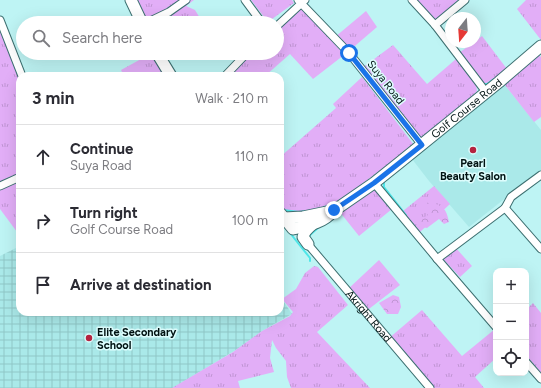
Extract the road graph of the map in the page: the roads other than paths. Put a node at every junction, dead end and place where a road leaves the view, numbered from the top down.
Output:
1 (131, 0) edge
2 (186, 0) edge
3 (245, 0) edge
4 (412, 0) edge
5 (465, 0) edge
6 (301, 1) edge
7 (139, 16) edge
8 (161, 16) edge
9 (257, 16) edge
10 (284, 19) edge
11 (0, 20) edge
12 (435, 25) junction
13 (540, 48) edge
14 (161, 60) edge
15 (240, 60) edge
16 (20, 72) edge
17 (169, 72) edge
18 (229, 72) edge
19 (486, 92) junction
20 (422, 145) junction
21 (541, 175) edge
22 (16, 179) edge
23 (374, 183) junction
24 (0, 186) edge
25 (505, 208) junction
26 (332, 212) junction
27 (284, 216) edge
28 (284, 218) edge
29 (314, 223) junction
30 (293, 229) junction
31 (308, 244) junction
32 (541, 249) edge
33 (437, 259) junction
34 (493, 324) edge
35 (529, 365) edge
36 (541, 379) edge
37 (430, 388) edge

1 - 7 street
2 - 8 street
3 - 9 street
4 - 12 street
5 - 12 street
6 - 10 street
6 - 20 street, Suya Road
11 - 16 street
12 - 19 street
13 - 19 street, Golf Course Road
14 - 17 street
15 - 18 street
19 - 20 street, Golf Course Road
20 - 23 street, Golf Course Road
21 - 25 street
22 - 24 street
23 - 26 street, Golf Course Road
23 - 33 street
25 - 32 street
25 - 33 street
26 - 27 street, Golf Course Road
26 - 29 street, Golf Course Road
28 - 30 street
29 - 30 street, Golf Course Road
29 - 31 street
30 - 31 street, Akright Road
31 - 37 street, Akright Road
33 - 34 street
35 - 36 street

